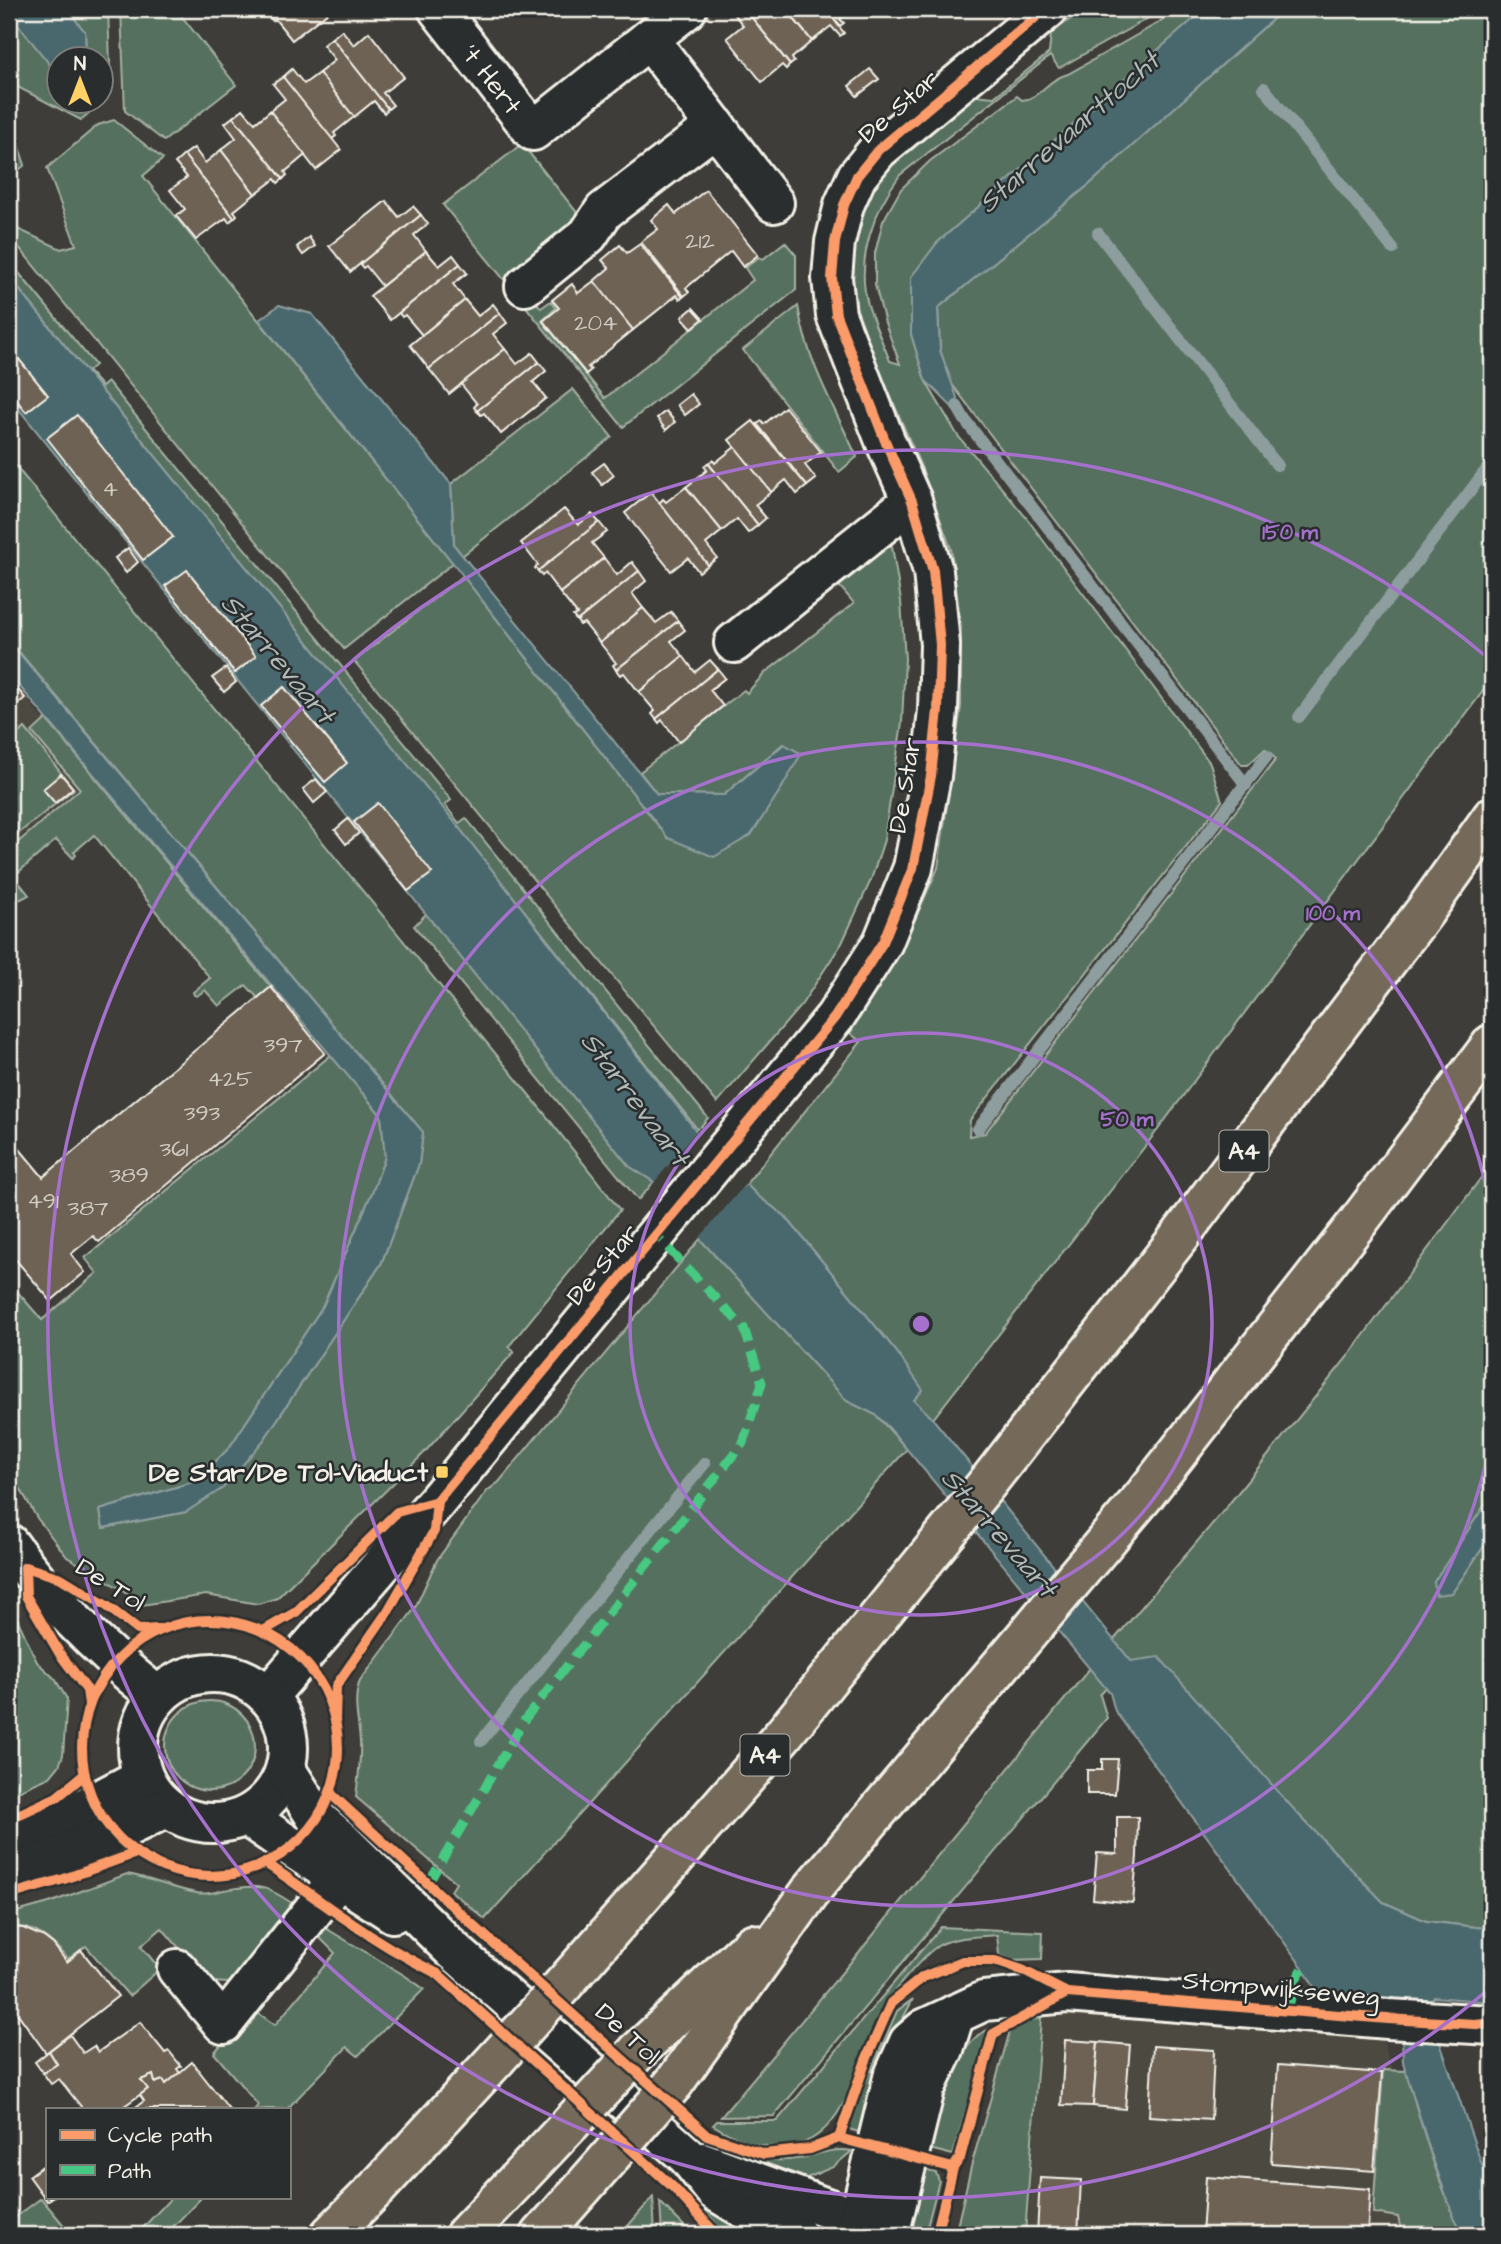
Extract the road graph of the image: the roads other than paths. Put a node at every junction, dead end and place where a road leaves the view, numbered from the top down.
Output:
1 (438, 9) edge
2 (687, 9) edge
3 (1038, 12) edge
4 (649, 40) junction
5 (716, 126) junction
6 (774, 203) dead end
7 (525, 286) dead end
8 (912, 501) junction
9 (734, 643) dead end
10 (1492, 817) edge
11 (1492, 1045) edge
12 (9, 1544) edge
13 (157, 1696) junction
14 (268, 1696) junction
15 (286, 1770) junction
16 (143, 1777) junction
17 (166, 1808) junction
18 (246, 1816) junction
19 (9, 1842) edge
20 (9, 1872) edge
21 (338, 1879) junction
22 (813, 1888) junction
23 (454, 1951) junction
24 (177, 1969) dead end
25 (1492, 2025) edge
26 (687, 2156) junction
27 (869, 2231) edge
28 (330, 2235) edge
29 (465, 2235) edge
30 (541, 2235) edge
31 (797, 2235) edge

1 - 4 street, 't Hert
2 - 4 street, 't Hert
3 - 8 street, De Star
4 - 5 street
5 - 6 street
5 - 7 street
8 - 9 street
8 - 14 street, De Star
10 - 28 highway, A4, bridge
11 - 22 highway
12 - 13 street, De Tol
13 - 14 street
13 - 16 street
14 - 15 street
15 - 18 street
15 - 23 street, De Tol
16 - 17 street
16 - 19 street
17 - 18 street
17 - 20 street
18 - 21 street, De Tol
21 - 23 street, De Tol
21 - 24 street
22 - 29 highway, bridge
22 - 30 highway, bridge
23 - 26 street, De Tol
25 - 27 street, Stompwijkseweg
26 - 27 street, De Tol
26 - 31 street, De Tol

